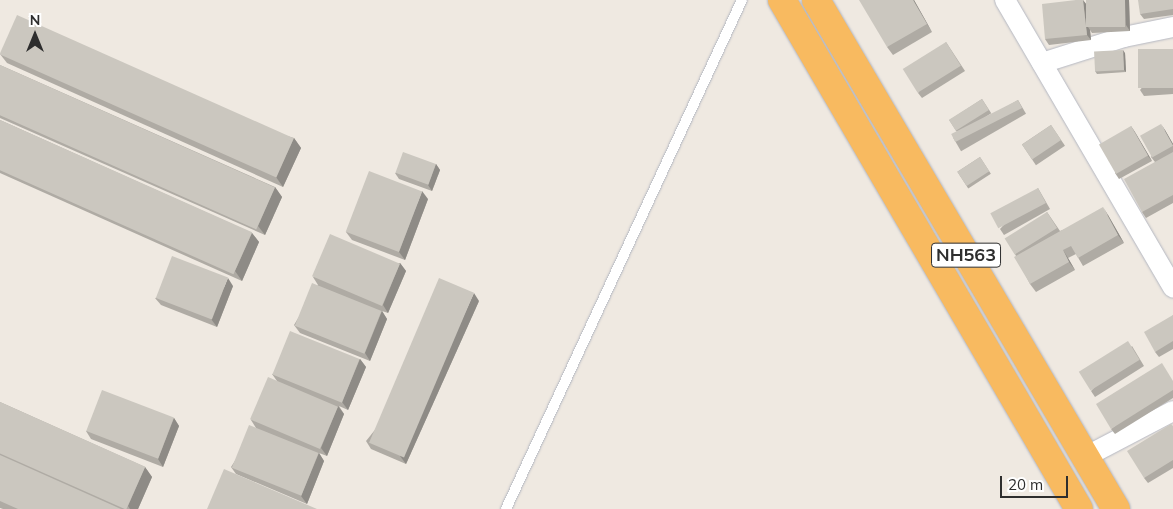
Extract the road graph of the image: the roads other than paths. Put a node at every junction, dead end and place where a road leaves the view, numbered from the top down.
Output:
1 (742, 0) edge
2 (782, 0) edge
3 (816, 0) edge
4 (1005, 0) edge
5 (1173, 27) edge
6 (1042, 64) junction
7 (1173, 287) edge
8 (1173, 411) edge
9 (1085, 457) junction
10 (506, 509) edge
11 (1079, 509) edge
12 (1116, 509) edge

1 - 10 lane
2 - 11 highway, NH563
3 - 9 highway, NH563
4 - 6 street
5 - 6 street
6 - 7 street
8 - 9 street
9 - 12 highway, NH563

